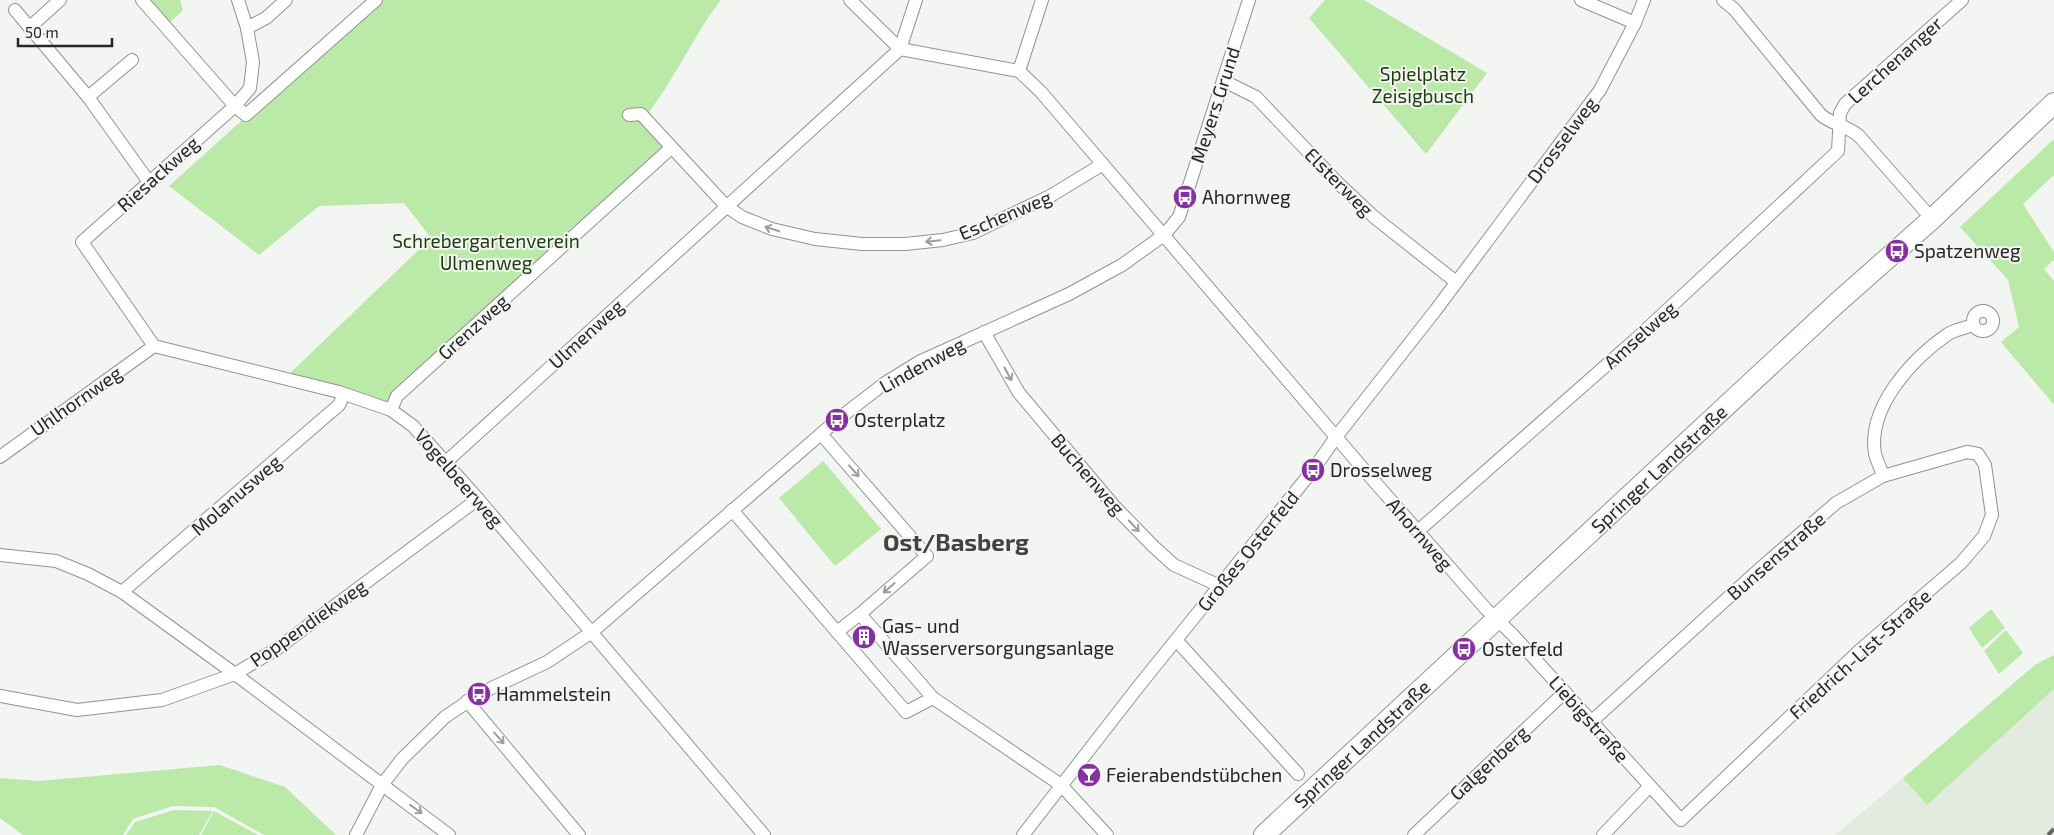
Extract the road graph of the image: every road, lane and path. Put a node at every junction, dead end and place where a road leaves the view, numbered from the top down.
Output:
1 (60, 0) edge
2 (142, 0) edge
3 (238, 0) edge
4 (286, 0) edge
5 (376, 0) edge
6 (850, 0) edge
7 (916, 0) edge
8 (1042, 0) edge
9 (1249, 0) edge
10 (1581, 0) edge
11 (1644, 0) edge
12 (1723, 0) edge
13 (1962, 0) edge
14 (15, 10) dead end
15 (1635, 23) junction
16 (30, 28) junction
17 (247, 28) junction
18 (900, 49) junction
19 (132, 60) dead end
20 (1019, 71) junction
21 (1224, 81) junction
22 (88, 96) junction
23 (2054, 103) edge
24 (235, 106) junction
25 (629, 115) dead end
26 (1838, 125) junction
27 (671, 148) junction
28 (1103, 164) junction
29 (149, 182) junction
30 (726, 206) junction
31 (1932, 219) junction
32 (1164, 235) junction
33 (1456, 282) junction
34 (1973, 325) dead end
35 (984, 332) junction
36 (154, 346) junction
37 (344, 394) junction
38 (391, 410) junction
39 (822, 434) junction
40 (1336, 437) junction
41 (0, 457) edge
42 (446, 462) junction
43 (1985, 465) joint
44 (1883, 476) junction
45 (478, 499) junction
46 (732, 510) junction
47 (1418, 531) junction
48 (0, 555) edge
49 (1220, 586) junction
50 (122, 592) junction
51 (860, 614) junction
52 (1497, 619) junction
53 (592, 632) junction
54 (837, 632) junction
55 (1176, 640) junction
56 (235, 674) junction
57 (1565, 692) junction
58 (0, 696) edge
59 (933, 698) junction
60 (467, 701) junction
61 (1592, 721) junction
62 (1298, 774) dead end
63 (382, 785) junction
64 (1061, 785) junction
65 (1649, 787) junction
66 (1681, 820) joint
67 (356, 835) edge
68 (449, 835) edge
69 (579, 835) edge
70 (764, 835) edge
71 (1023, 835) edge
72 (1107, 835) edge
73 (1264, 835) edge
74 (1414, 835) edge
75 (1603, 835) edge

1 - 16 street
2 - 24 street
3 - 17 street, Riesackweg
4 - 17 street
5 - 24 street
6 - 18 street
7 - 18 street
8 - 20 street
9 - 21 street, Meyers Grund
10 - 15 street
11 - 15 street, Drosselweg
12 - 26 street
13 - 26 street, Lerchenanger
14 - 16 street
15 - 33 street, Drosselweg
16 - 22 street
17 - 24 street, Riesackweg
18 - 20 street
18 - 30 street, Ulmenweg
19 - 22 street
20 - 28 street, Ahornweg
21 - 32 street, Meyers Grund
21 - 33 street, Elsterweg
22 - 29 street
23 - 31 main road, Springer Landstraße
24 - 29 street, Riesackweg
25 - 27 street
26 - 31 street
26 - 47 street, Amselweg
27 - 30 street
27 - 38 street, Grenzweg
28 -> 30 street, Eschenweg
28 - 32 street, Ahornweg
29 - 36 street, Riesackweg
30 - 42 street, Ulmenweg
31 - 52 main road, Springer Landstraße
32 - 35 street, Lindenweg
32 - 40 street, Ahornweg
33 - 40 street, Drosselweg
34 - 44 street
35 - 39 street, Lindenweg
35 -> 49 street, Buchenweg
36 - 37 street, Vogelbeerweg
36 - 41 street, Uhlhornweg
37 - 38 street, Vogelbeerweg
37 - 50 street, Molanusweg
38 - 42 street, Vogelbeerweg
39 - 46 street, Lindenweg
39 -> 51 street
40 - 47 street, Ahornweg
40 - 49 street, Großes Osterfeld
42 - 45 street, Vogelbeerweg
43 - 44 street, Bunsenstraße
43 - 66 street, Friedrich-List-Straße
44 - 61 street, Bunsenstraße
45 - 53 street, Vogelbeerweg
45 - 56 street, Poppendiekweg
46 - 53 street, Lindenweg
46 - 54 street
47 - 52 street, Ahornweg
48 - 50 street
49 - 55 street, Großes Osterfeld
50 - 56 street
51 - 54 street
51 - 59 street
52 - 57 street, Liebigstraße
52 - 73 main road, Springer Landstraße
53 - 60 street
53 - 70 street, Vogelbeerweg
54 - 59 street
55 - 62 street
55 - 64 street, Großes Osterfeld
56 - 58 street, Poppendiekweg
56 - 63 street
57 - 61 street, Liebigstraße
57 - 74 street, Galgenberg
59 - 64 street
60 - 63 street
60 -> 69 street
61 - 65 street, Liebigstraße
63 - 67 street
63 -> 68 street
64 - 71 street, Großes Osterfeld
64 - 72 street
65 - 66 street, Liebigstraße
65 - 75 street

